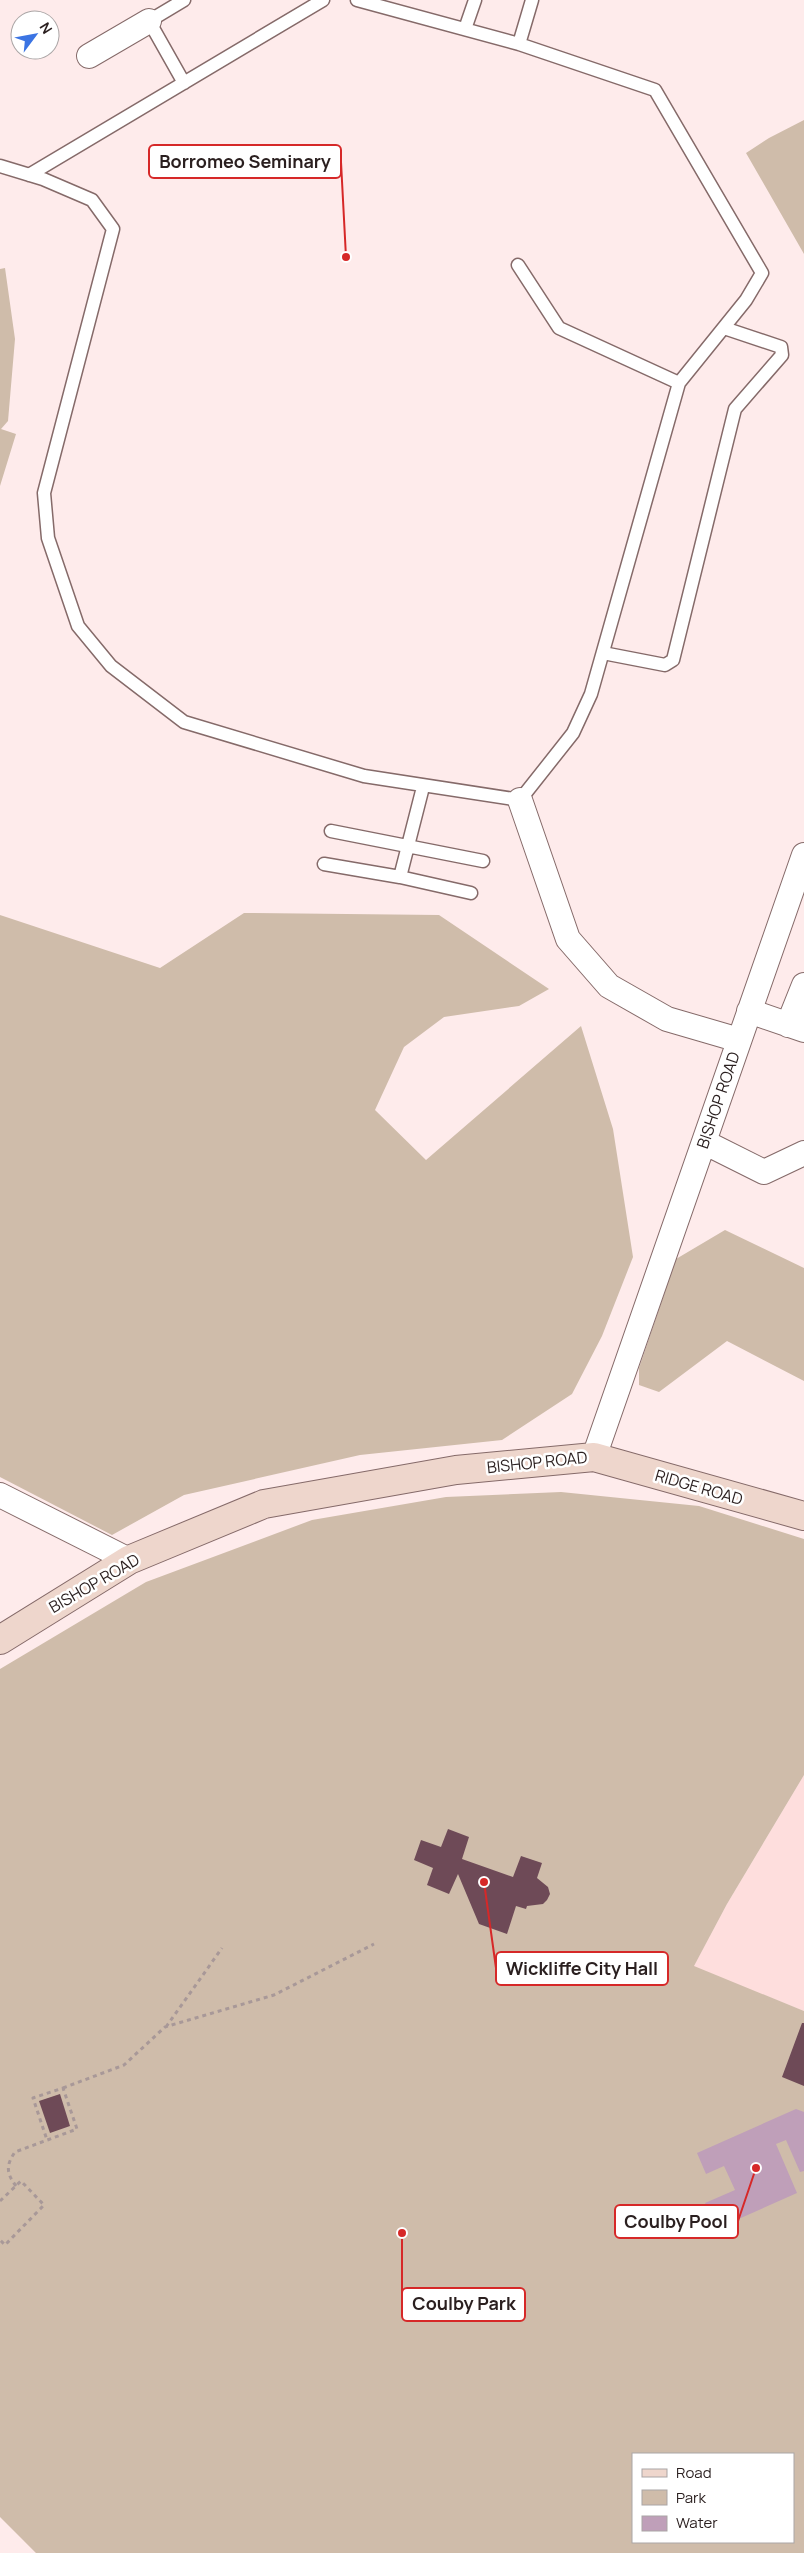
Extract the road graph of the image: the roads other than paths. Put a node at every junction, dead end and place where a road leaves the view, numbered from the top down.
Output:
1 (184, 0) edge
2 (323, 0) edge
3 (357, 0) edge
4 (475, 0) edge
5 (532, 0) edge
6 (149, 21) junction
7 (465, 29) junction
8 (519, 44) junction
9 (89, 56) dead end
10 (184, 83) junction
11 (0, 166) edge
12 (29, 175) junction
13 (518, 266) dead end
14 (724, 328) junction
15 (679, 382) junction
16 (603, 653) junction
17 (423, 787) junction
18 (520, 800) junction
19 (330, 831) dead end
20 (408, 846) junction
21 (804, 855) edge
22 (483, 861) dead end
23 (324, 864) dead end
24 (400, 877) junction
25 (798, 888) edge
26 (471, 893) dead end
27 (804, 985) edge
28 (749, 1011) junction
29 (796, 1028) edge
30 (739, 1040) junction
31 (704, 1142) junction
32 (804, 1153) edge
33 (594, 1457) junction
34 (0, 1496) edge
35 (804, 1516) edge
36 (129, 1560) junction
37 (0, 1640) edge

1 - 6 lane
2 - 10 lane
3 - 7 lane
4 - 7 lane
5 - 8 lane
6 - 9 street
6 - 10 lane
7 - 8 lane
8 - 14 lane
10 - 12 lane
11 - 12 lane
12 - 17 lane
13 - 15 lane
14 - 15 lane
14 - 16 lane
15 - 16 lane
16 - 18 lane
17 - 18 lane
17 - 20 lane
18 - 30 street
19 - 20 lane
20 - 22 lane
20 - 24 lane
21 - 25 street, BISHOP ROAD
23 - 24 lane
24 - 26 lane
25 - 28 street, BISHOP ROAD
27 - 29 street
28 - 29 street
28 - 30 street, BISHOP ROAD
30 - 31 street, BISHOP ROAD
31 - 32 street
31 - 33 street, BISHOP ROAD
33 - 35 main road, RIDGE ROAD
33 - 36 main road, BISHOP ROAD
34 - 36 street
36 - 37 main road, BISHOP ROAD

